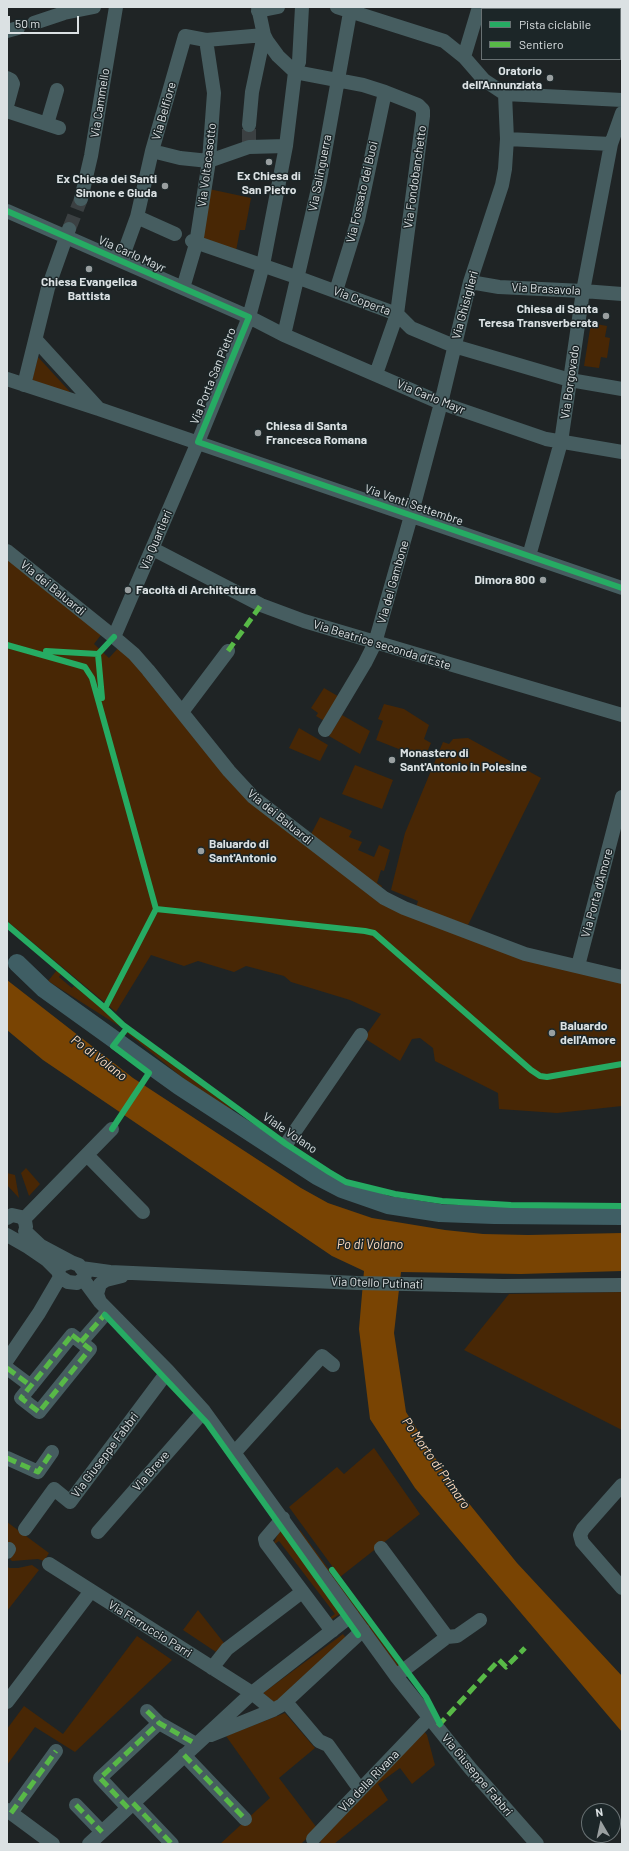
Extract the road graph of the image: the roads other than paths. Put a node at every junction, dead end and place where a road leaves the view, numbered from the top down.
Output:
1 (95, 7) edge
2 (116, 7) edge
3 (278, 7) edge
4 (302, 7) edge
5 (337, 7) edge
6 (479, 7) edge
7 (258, 9) edge
8 (351, 9) edge
9 (34, 23) dead end
10 (264, 35) junction
11 (206, 40) junction
12 (464, 57) junction
13 (295, 72) junction
14 (7, 78) edge
15 (337, 80) junction
16 (57, 90) dead end
17 (385, 92) junction
18 (505, 94) junction
19 (622, 100) edge
20 (7, 106) edge
21 (7, 111) edge
22 (622, 113) edge
23 (249, 124) tunnel mouth
24 (507, 139) junction
25 (611, 144) junction
26 (286, 146) junction
27 (152, 151) junction
28 (210, 161) junction
29 (81, 199) tunnel mouth
30 (7, 211) edge
31 (137, 217) junction
32 (68, 233) junction
33 (175, 234) dead end
34 (194, 242) junction
35 (121, 261) junction
36 (263, 265) junction
37 (299, 278) junction
38 (470, 282) junction
39 (183, 288) junction
40 (582, 290) junction
41 (336, 291) junction
42 (622, 294) edge
43 (397, 314) junction
44 (248, 317) junction
45 (284, 335) junction
46 (36, 340) junction
47 (454, 346) junction
48 (376, 374) junction
49 (7, 379) edge
50 (570, 380) junction
51 (24, 385) junction
52 (622, 389) edge
53 (441, 403) junction
54 (99, 409) junction
55 (198, 442) junction
56 (561, 442) junction
57 (622, 452) edge
58 (412, 516) junction
59 (153, 549) junction
60 (7, 551) edge
61 (529, 556) junction
62 (622, 588) edge
63 (114, 637) junction
64 (375, 644) junction
65 (228, 651) dead end
66 (182, 712) junction
67 (622, 716) edge
68 (325, 730) dead end
69 (622, 797) edge
70 (617, 837) edge
71 (12, 959) edge
72 (578, 966) junction
73 (622, 977) edge
74 (361, 1035) dead end
75 (112, 1129) dead end
76 (280, 1153) junction
77 (87, 1155) junction
78 (143, 1212) dead end
79 (622, 1216) edge
80 (13, 1218) edge
81 (9, 1236) edge
82 (132, 1273) junction
83 (73, 1275) junction
84 (622, 1285) edge
85 (104, 1307) junction
86 (81, 1342) junction
87 (7, 1360) edge
88 (333, 1365) dead end
89 (7, 1368) edge
90 (168, 1371) junction
91 (31, 1386) junction
92 (204, 1410) junction
93 (52, 1452) dead end
94 (235, 1452) junction
95 (7, 1458) edge
96 (622, 1485) edge
97 (283, 1518) junction
98 (25, 1530) dead end
99 (98, 1532) dead end
100 (381, 1548) dead end
101 (48, 1564) dead end
102 (622, 1588) edge
103 (92, 1591) junction
104 (302, 1592) junction
105 (352, 1615) junction
106 (480, 1620) dead end
107 (363, 1630) junction
108 (332, 1631) junction
109 (447, 1638) junction
110 (212, 1668) junction
111 (396, 1676) junction
112 (252, 1693) junction
113 (7, 1702) edge
114 (286, 1702) junction
115 (273, 1710) junction
116 (147, 1711) dead end
117 (429, 1718) junction
118 (159, 1723) junction
119 (200, 1741) junction
120 (56, 1751) dead end
121 (184, 1755) junction
122 (356, 1784) dead end
123 (76, 1805) dead end
124 (131, 1805) junction
125 (9, 1811) edge
126 (245, 1819) dead end
127 (102, 1832) junction
128 (313, 1839) dead end
129 (53, 1844) edge
130 (89, 1844) edge
131 (172, 1844) edge
132 (536, 1844) edge

1 - 2 street
1 - 9 street
2 - 29 street, Via Cammello
3 - 7 street
4 - 13 street, Via Porta San Pietro
5 - 8 street
6 - 12 street
7 - 10 street
8 - 12 street
8 - 15 street, Via Salinguerra
10 - 11 street, Via Belfiore
10 - 13 street
10 - 23 street
11 - 27 street, Via Belfiore
11 - 28 street, Via Voltacasotto
12 - 18 street
13 - 15 street, Via Fondobanchetto
13 - 26 street, Via Porta San Pietro
14 - 20 street
15 - 17 street, Via Fondobanchetto
15 - 37 street, Via Salinguerra
16 - 21 street
17 - 41 street, Via Fossato dei Buoi
17 - 43 street, Via Fondobanchetto
18 - 19 street
18 - 24 street, Via Ghisiglieri
22 - 25 street, Via Borgovado
24 - 25 street
24 - 38 street, Via Ghisiglieri
25 - 40 street, Via Borgovado
26 - 28 street
26 - 36 street, Via Porta San Pietro
27 - 28 street
27 - 31 street, Via Belfiore
28 - 34 street, Via Voltacasotto
30 - 32 street, Via Carlo Mayr
31 - 33 street
31 - 35 street, Via Belfiore
32 - 35 street, Via Carlo Mayr
32 - 46 street
34 - 36 street, Via Coperta
34 - 39 street, Via Voltacasotto
35 - 39 street, Via Carlo Mayr
36 - 37 street, Via Coperta
36 - 44 street, Via Porta San Pietro
37 - 41 street, Via Coperta
37 - 45 street, Via Salinguerra
38 - 40 street, Via Brasavola
38 - 47 street, Via Ghisiglieri
39 - 44 street, Via Carlo Mayr
40 - 42 street, Via Brasavola
40 - 50 street, Via Borgovado
41 - 43 street, Via Coperta
43 - 47 street, Via Coperta
43 - 48 street, Via Fondobanchetto
44 - 45 street, Via Carlo Mayr
44 - 55 street, Via Porta San Pietro
45 - 48 street, Via Carlo Mayr
46 - 51 street
46 - 54 street
47 - 50 street, Via Coperta
47 - 53 street, Via Ghisiglieri
48 - 53 street, Via Carlo Mayr
49 - 51 street, Via Venti Settembre
50 - 52 street, Via Coperta
50 - 56 street, Via Borgovado
51 - 54 street, Via Venti Settembre
53 - 56 street, Via Carlo Mayr
53 - 58 street, Via Ghisiglieri
54 - 55 street, Via Venti Settembre
55 - 58 street, Via Venti Settembre
55 - 59 street, Via Quartieri
56 - 57 street, Via Carlo Mayr
56 - 61 street, Via Borgovado
58 - 61 street, Via Venti Settembre
58 - 64 street, Via del Gambone
59 - 63 street, Via Quartieri
59 - 64 street, Via Beatrice seconda d'Este
60 - 63 street, Via dei Baluardi
61 - 62 street, Via Venti Settembre
63 - 66 street, Via dei Baluardi
64 - 67 street, Via Beatrice seconda d'Este
64 - 68 street, Via del Gambone
65 - 66 street
66 - 72 street, Via dei Baluardi
69 - 70 street, Via Porta d'Amore
70 - 72 street, Via Porta d'Amore
71 - 76 main road, Viale Volano
72 - 73 street, Via dei Baluardi
74 - 76 street
75 - 77 street
76 - 79 main road, Viale Volano
77 - 78 street
77 - 80 street
80 - 81 street, Via Giuseppe Fabbri
80 - 83 street
81 - 83 street, Via Giuseppe Fabbri
82 - 83 street, Via Otello Putinati
82 - 84 street, Via Otello Putinati
82 - 85 street
83 - 85 street, Via Giuseppe Fabbri
83 - 87 street
85 - 86 street
85 - 90 street, Via Giuseppe Fabbri
86 - 91 street
86 - 91 street
88 - 94 street
89 - 91 street
90 - 92 street, Via Giuseppe Fabbri
90 - 98 street, Via Giuseppe Fabbri
92 - 94 street, Via Giuseppe Fabbri
92 - 99 street, Via Breve
93 - 95 street
94 - 97 street, Via Giuseppe Fabbri
96 - 102 street
97 - 104 street
97 - 105 street, Via Giuseppe Fabbri
100 - 109 street
101 - 103 street, Via Ferruccio Parri
103 - 110 street, Via Ferruccio Parri
103 - 113 street
104 - 108 street
104 - 110 street
105 - 107 street, Via Giuseppe Fabbri
105 - 108 street
106 - 109 street
107 - 111 street, Via Giuseppe Fabbri
107 - 114 street
108 - 112 street
109 - 111 street
110 - 112 street, Via Ferruccio Parri
111 - 117 street, Via Giuseppe Fabbri
112 - 115 street, Via Ferruccio Parri
112 - 119 street
114 - 115 street
114 - 122 street
115 - 119 street
116 - 118 street
117 - 128 street, Via della Rivana
117 - 132 street, Via Giuseppe Fabbri
118 - 119 street
118 - 124 street
119 - 121 street
120 - 125 street
121 - 124 street
121 - 126 street
123 - 127 street
124 - 127 street
124 - 131 street
125 - 129 street
127 - 130 street

